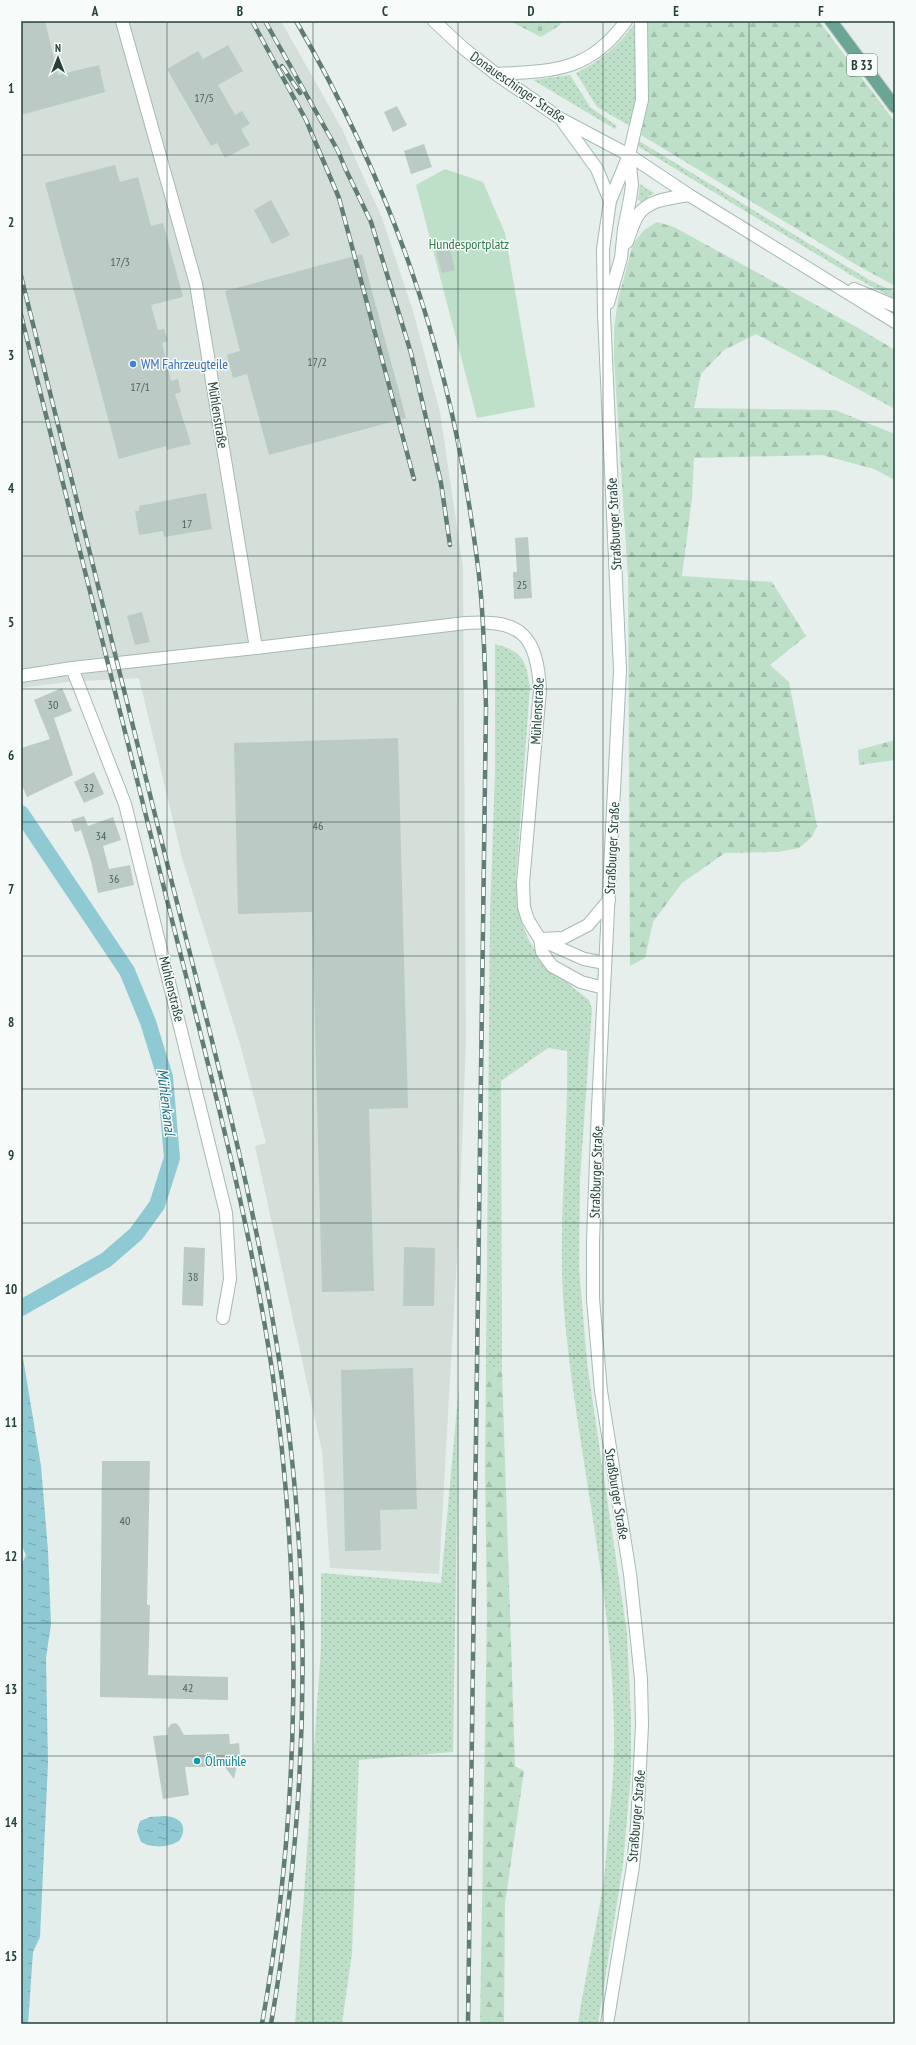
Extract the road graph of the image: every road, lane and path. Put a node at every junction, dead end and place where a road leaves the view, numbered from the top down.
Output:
1 (122, 21) edge
2 (434, 21) edge
3 (626, 21) edge
4 (641, 21) edge
5 (831, 21) edge
6 (496, 74) junction
7 (895, 107) edge
8 (561, 119) junction
9 (629, 155) junction
10 (689, 195) junction
11 (610, 201) junction
12 (621, 258) junction
13 (818, 274) junction
14 (895, 306) edge
15 (604, 314) junction
16 (895, 322) edge
17 (256, 648) junction
18 (72, 668) junction
19 (21, 676) edge
20 (609, 900) junction
21 (540, 939) junction
22 (605, 963) junction
23 (604, 988) junction
24 (223, 1318) dead end
25 (607, 2024) edge

1 - 17 main road, Mühlenstraße
2 - 6 main road, Donaueschinger Straße
3 - 6 main road
4 - 9 main road
5 - 7 main road, B 33
6 - 8 main road, Donaueschinger Straße
8 - 9 main road, Donaueschinger Straße
8 - 11 main road
9 - 10 main road, Donaueschinger Straße
9 - 11 main road, Straßburger Straße
9 - 12 main road, Straßburger Straße
10 - 12 main road, Straßburger Straße
10 - 13 main road, Donaueschinger Straße
11 - 15 main road, Straßburger Straße
12 - 15 main road, Straßburger Straße
13 - 14 main road
13 - 16 main road
15 - 20 main road, Straßburger Straße
17 - 18 main road, Mühlenstraße
17 - 21 main road, Mühlenstraße
18 - 19 main road, Mühlenstraße
18 - 24 main road, Mühlenstraße
20 - 21 main road
20 - 22 main road, Straßburger Straße
21 - 22 main road
21 - 23 main road, Mühlenstraße
22 - 23 main road, Straßburger Straße
23 - 25 main road, Straßburger Straße

